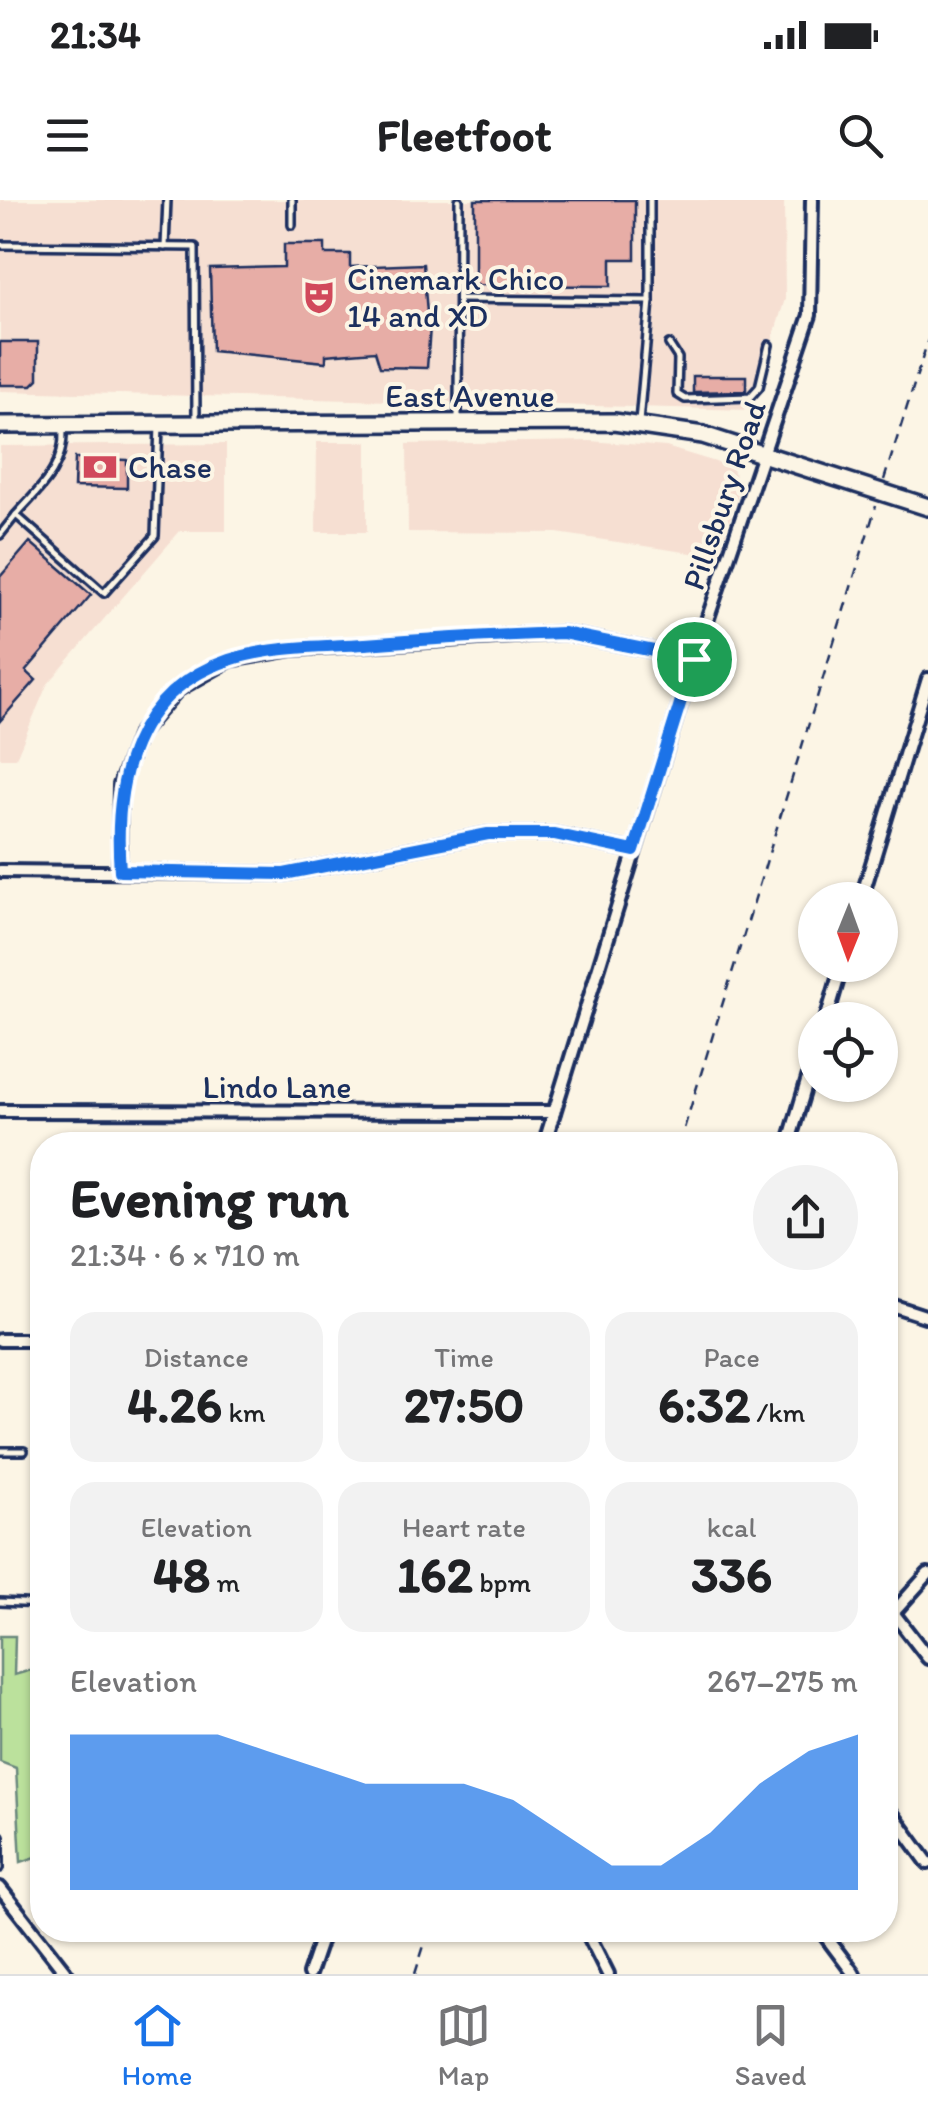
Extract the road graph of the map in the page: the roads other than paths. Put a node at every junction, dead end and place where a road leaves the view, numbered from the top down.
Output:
1 (167, 200) edge
2 (292, 200) edge
3 (459, 200) edge
4 (650, 200) edge
5 (812, 200) edge
6 (292, 225) dead end
7 (0, 245) edge
8 (165, 247) junction
9 (459, 299) junction
10 (650, 300) junction
11 (669, 344) dead end
12 (769, 345) dead end
13 (196, 422) junction
14 (159, 423) junction
15 (458, 423) junction
16 (0, 424) edge
17 (62, 424) junction
18 (638, 425) junction
19 (765, 453) junction
20 (928, 507) edge
21 (16, 516) junction
22 (0, 535) edge
23 (694, 659) junction
24 (928, 679) edge
25 (922, 717) edge
26 (634, 851) junction
27 (0, 871) edge
28 (120, 871) junction
29 (867, 882) edge
30 (801, 1102) edge
31 (0, 1112) edge
32 (554, 1112) junction
33 (548, 1132) edge
34 (792, 1132) edge
35 (898, 1308) edge
36 (928, 1317) edge
37 (0, 1340) edge
38 (30, 1340) edge
39 (0, 1451) edge
40 (24, 1451) dead end
41 (928, 1574) edge
42 (0, 1602) edge
43 (30, 1603) edge
44 (898, 1609) edge
45 (898, 1626) edge
46 (928, 1658) edge
47 (898, 1822) edge
48 (0, 1836) edge
49 (928, 1863) edge
50 (0, 1868) edge
51 (0, 1888) edge
52 (30, 1927) edge
53 (42, 1942) edge
54 (320, 1942) edge
55 (592, 1942) edge
56 (830, 1942) edge
57 (67, 1974) edge
58 (309, 1974) edge
59 (608, 1974) edge
60 (854, 1974) edge

1 - 8 lane
2 - 6 lane
3 - 9 lane
4 - 10 lane
5 - 19 street, Pillsbury Road
7 - 8 lane
8 - 13 lane
9 - 10 lane
9 - 15 lane
10 - 18 lane
11 - 12 lane
13 - 14 main road, East Avenue
13 - 15 main road, East Avenue
14 - 17 main road, East Avenue
14 - 21 lane
15 - 18 main road, East Avenue
16 - 17 main road, East Avenue
17 - 21 lane
18 - 19 main road, East Avenue
19 - 20 main road, East Avenue
19 - 23 street, Pillsbury Road
21 - 22 lane
23 - 26 street, Pillsbury Road
23 - 28 street
24 - 25 street
25 - 29 street
26 - 28 street
26 - 32 street, Pillsbury Road
27 - 28 street
30 - 34 street
31 - 32 street, Lindo Lane
32 - 33 street, Pillsbury Road
35 - 36 street
37 - 38 street
39 - 40 lane
41 - 44 street
42 - 43 lane
45 - 46 street
47 - 49 street
48 - 50 lane
51 - 52 street
53 - 57 street
54 - 58 street
55 - 59 street
56 - 60 street

